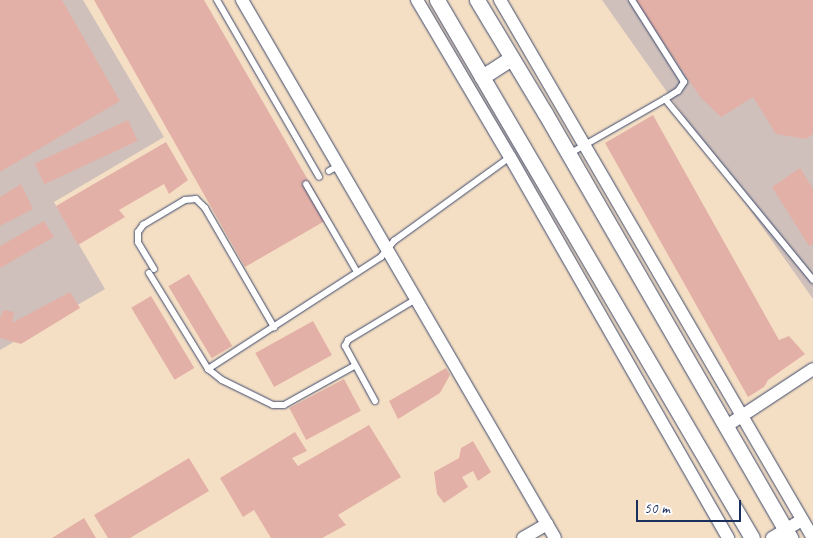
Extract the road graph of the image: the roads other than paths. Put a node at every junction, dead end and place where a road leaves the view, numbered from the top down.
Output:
1 (217, 0) edge
2 (242, 0) edge
3 (417, 0) edge
4 (437, 0) edge
5 (477, 0) edge
6 (500, 0) edge
7 (632, 0) edge
8 (511, 58) junction
9 (482, 78) junction
10 (468, 85) junction
11 (665, 99) junction
12 (584, 145) junction
13 (567, 154) junction
14 (510, 157) junction
15 (319, 176) dead end
16 (306, 184) dead end
17 (387, 250) junction
18 (358, 272) junction
19 (813, 280) edge
20 (416, 299) junction
21 (274, 327) junction
22 (354, 366) junction
23 (208, 369) junction
24 (813, 369) edge
25 (374, 401) dead end
26 (742, 416) junction
27 (725, 427) junction
28 (802, 520) junction
29 (546, 524) junction
30 (788, 534) edge
31 (523, 538) edge
32 (555, 538) edge
33 (728, 538) edge
34 (752, 538) edge
35 (772, 538) edge
36 (813, 538) edge

1 - 15 lane
2 - 17 street
3 - 10 street
4 - 9 street
5 - 8 street
6 - 12 street
7 - 11 lane
8 - 9 street
8 - 13 street
9 - 10 street
9 - 34 street
10 - 14 street
11 - 12 lane
11 - 19 lane
12 - 13 lane
12 - 26 street
13 - 27 street
14 - 17 lane
14 - 33 street
16 - 18 lane
17 - 18 lane
17 - 20 street
18 - 21 lane
20 - 22 lane
20 - 29 street
21 - 23 lane
21 - 23 lane
22 - 23 lane
22 - 25 lane
24 - 26 street
26 - 27 street
26 - 28 street
27 - 30 street
28 - 30 street
28 - 36 street
29 - 31 street
29 - 32 street
30 - 35 street

